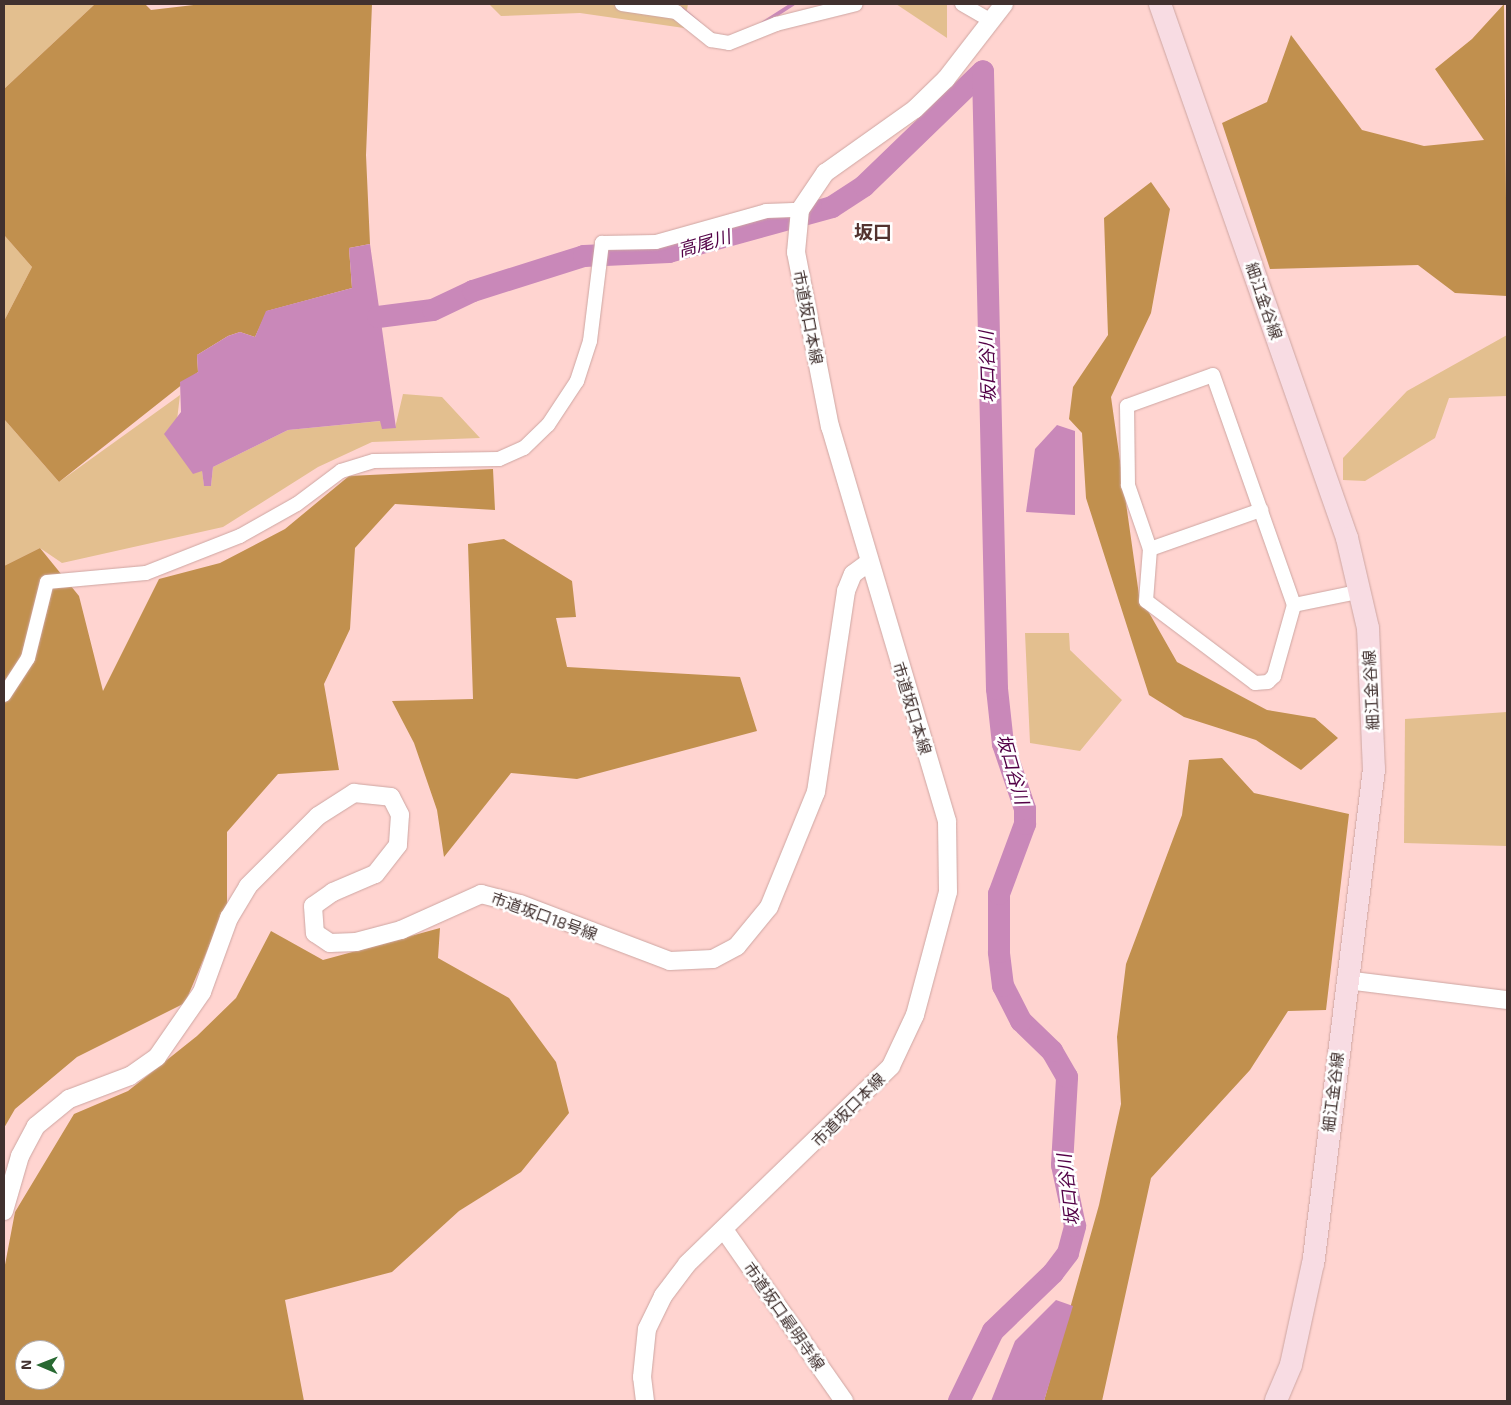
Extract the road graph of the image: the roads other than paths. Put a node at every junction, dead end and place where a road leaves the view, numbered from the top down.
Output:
1 (622, 4) edge
2 (856, 4) edge
3 (962, 4) edge
4 (1004, 4) edge
5 (1160, 4) edge
6 (991, 22) junction
7 (800, 210) junction
8 (1260, 510) junction
9 (1150, 549) junction
10 (868, 563) junction
11 (1362, 591) junction
12 (1294, 605) junction
13 (4, 695) edge
14 (1346, 980) junction
15 (1507, 1000) edge
16 (4, 1211) edge
17 (725, 1231) junction
18 (645, 1401) edge
19 (844, 1401) edge
20 (1276, 1401) edge

1 - 2 street
3 - 6 street
4 - 6 street, 市道坂口本線
5 - 11 main road, 細江金谷線
6 - 7 street, 市道坂口本線
7 - 10 street, 市道坂口本線
7 - 13 street
8 - 9 street
8 - 9 street
8 - 12 street
9 - 12 street
10 - 16 street, 市道坂口18号線
10 - 17 street, 市道坂口本線
11 - 12 street
11 - 14 main road, 細江金谷線
14 - 15 street
14 - 20 main road, 細江金谷線
17 - 18 street, 市道坂口本線
17 - 19 street, 市道坂口最明寺線

